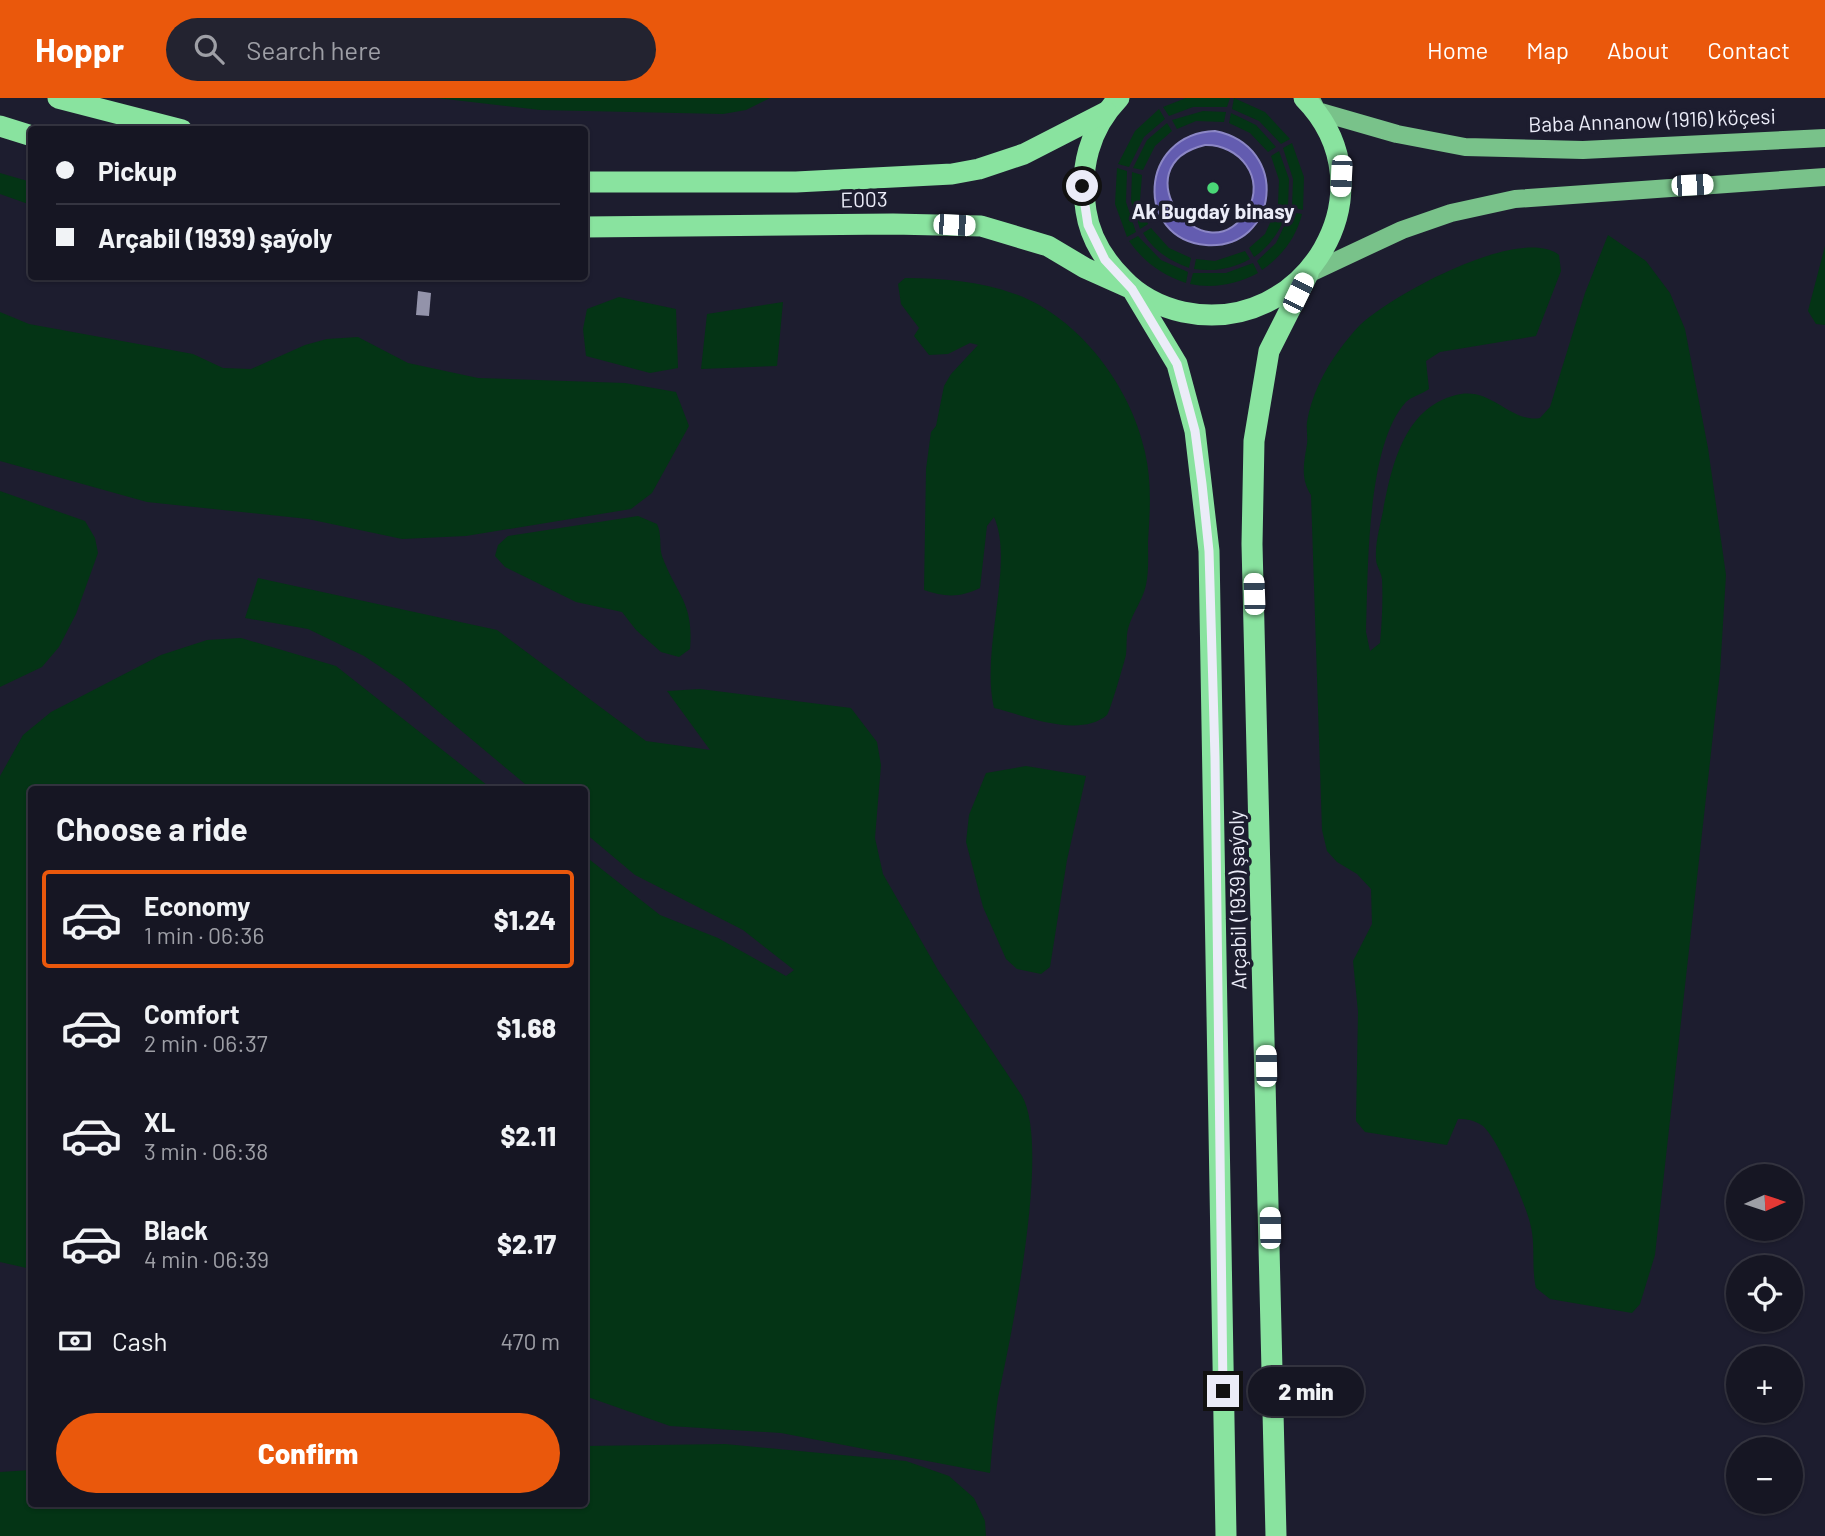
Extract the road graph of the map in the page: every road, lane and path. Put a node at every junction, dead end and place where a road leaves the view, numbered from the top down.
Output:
1 (58, 98) edge
2 (1311, 102) edge
3 (1113, 103) edge
4 (0, 126) edge
5 (166, 126) edge
6 (28, 135) edge
7 (1825, 138) edge
8 (1825, 177) edge
9 (588, 182) edge
10 (588, 227) edge
11 (1308, 274) junction
12 (1132, 289) junction
13 (1226, 1536) edge
14 (1276, 1536) edge

1 - 5 highway
2 - 7 main road, Baba Annanow (1916) köçesi
2 - 11 highway
3 - 9 highway, E003
3 - 12 highway
4 - 6 highway
8 - 11 main road
10 - 12 highway, E003
11 - 12 highway
11 - 14 highway, Arçabil (1939) şaýoly
12 - 13 highway, Arçabil (1939) şaýoly

